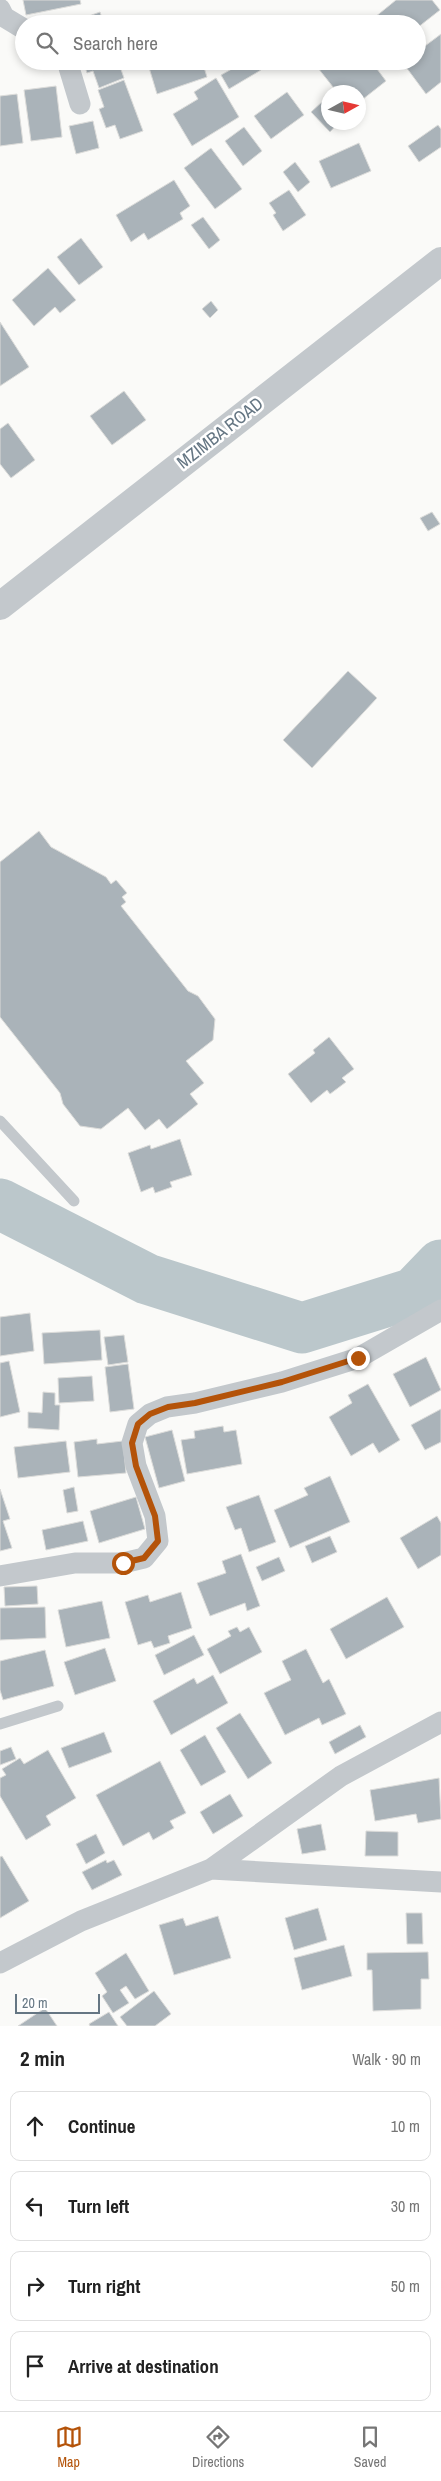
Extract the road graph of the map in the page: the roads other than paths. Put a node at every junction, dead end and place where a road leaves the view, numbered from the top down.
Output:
1 (0, 10) edge
2 (15, 24) edge
3 (70, 70) edge
4 (80, 104) dead end
5 (441, 261) edge
6 (0, 606) edge
7 (0, 1121) edge
8 (74, 1201) dead end
9 (441, 1310) edge
10 (0, 1576) edge
11 (58, 1706) dead end
12 (441, 1722) edge
13 (0, 1724) edge
14 (211, 1869) junction
15 (441, 1882) edge
16 (0, 1963) edge

1 - 2 street
3 - 4 street
5 - 6 street, MZIMBA ROAD
7 - 8 lane
9 - 10 street
11 - 13 lane
12 - 14 street
14 - 15 street
14 - 16 street

